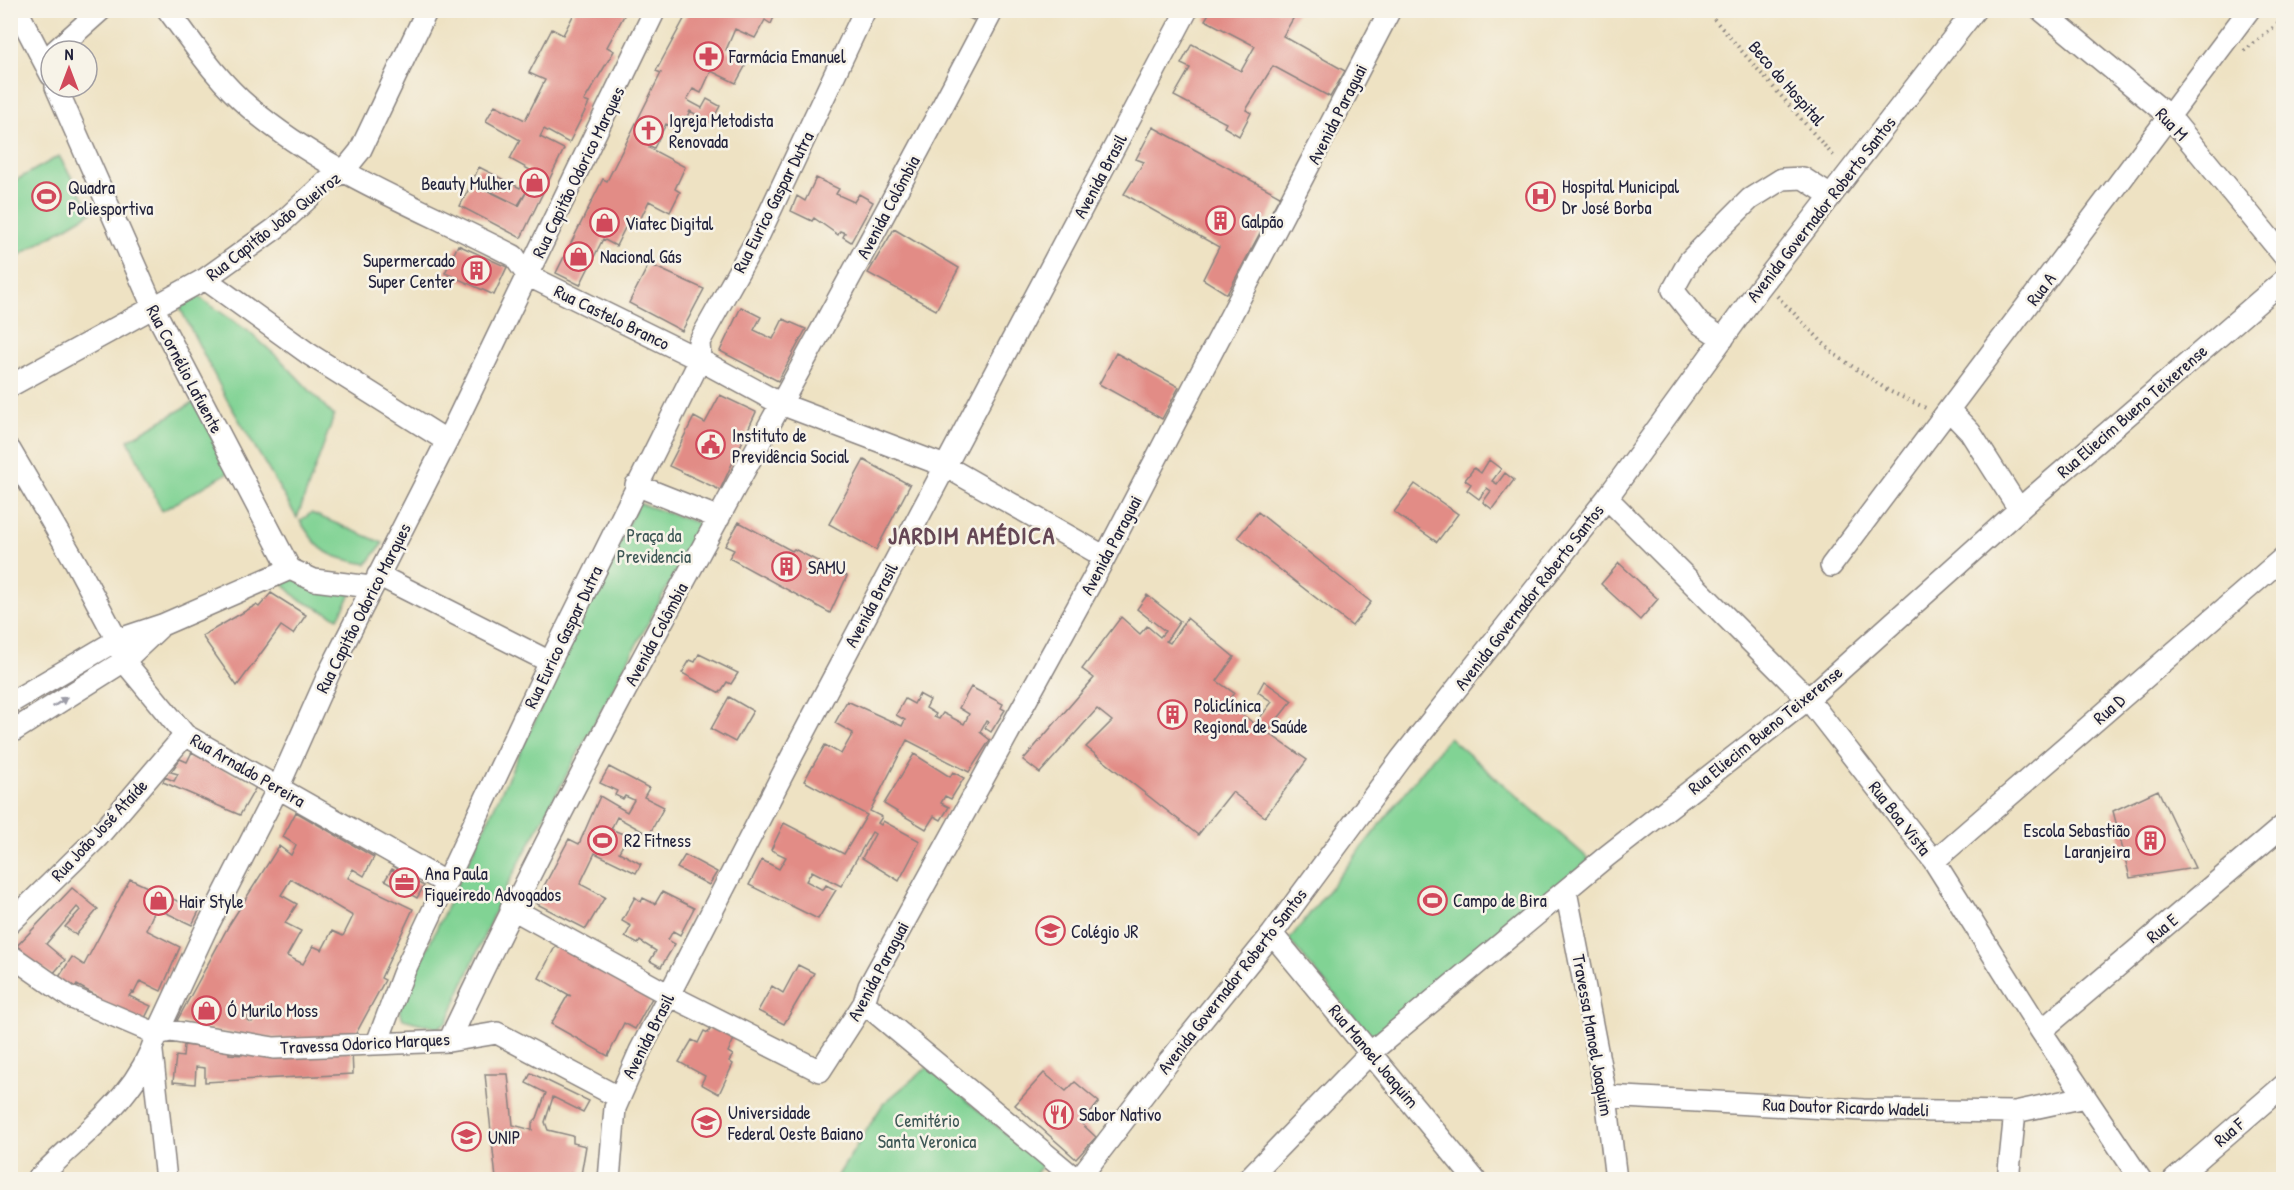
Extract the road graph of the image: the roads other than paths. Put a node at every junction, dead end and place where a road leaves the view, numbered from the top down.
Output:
1 (17, 10) edge
2 (101, 10) edge
3 (168, 10) edge
4 (427, 10) edge
5 (655, 10) edge
6 (865, 10) edge
7 (993, 10) edge
8 (1187, 10) edge
9 (1390, 10) edge
10 (1975, 10) edge
11 (2041, 10) edge
12 (2249, 10) edge
13 (71, 39) edge
14 (39, 43) edge
15 (61, 99) edge
16 (2170, 117) junction
17 (343, 172) junction
18 (1831, 196) junction
19 (2283, 256) edge
20 (527, 275) junction
21 (205, 279) junction
22 (2283, 280) edge
23 (153, 309) junction
24 (1723, 339) junction
25 (700, 360) junction
26 (10, 386) edge
27 (781, 404) junction
28 (1948, 413) junction
29 (447, 441) junction
30 (10, 450) edge
31 (945, 466) junction
32 (636, 485) junction
33 (1607, 498) junction
34 (2019, 509) junction
35 (719, 518) junction
36 (1105, 557) junction
37 (2283, 557) edge
38 (1831, 566) dead end
39 (290, 568) junction
40 (375, 581) junction
41 (162, 625) junction
42 (117, 640) junction
43 (124, 661) junction
44 (550, 662) junction
45 (1808, 699) junction
46 (10, 703) edge
47 (10, 733) edge
48 (185, 735) junction
49 (278, 788) junction
50 (2283, 825) edge
51 (1934, 861) junction
52 (446, 883) junction
53 (1566, 891) junction
54 (511, 908) junction
55 (10, 922) edge
56 (1272, 934) junction
57 (10, 955) edge
58 (669, 995) junction
59 (864, 1003) junction
60 (2040, 1031) junction
61 (449, 1041) junction
62 (154, 1043) junction
63 (376, 1043) junction
64 (1371, 1052) junction
65 (2283, 1085) edge
66 (1606, 1096) junction
67 (618, 1097) junction
68 (2085, 1097) junction
69 (2015, 1112) junction
70 (37, 1179) edge
71 (166, 1179) edge
72 (609, 1179) edge
73 (1078, 1179) edge
74 (1247, 1179) edge
75 (1475, 1179) edge
76 (1616, 1179) edge
77 (2008, 1179) edge
78 (2141, 1179) edge
79 (2174, 1179) edge

1 - 14 street
2 - 13 street
3 - 17 street, Rua Castelo Branco
4 - 17 street, Rua Capitão João Queiroz
5 - 20 street, Rua Capitão Odorico Marques
6 - 25 street, Rua Eurico Gaspar Dutra
7 - 27 street, Avenida Colômbia
8 - 31 street, Avenida Brasil
9 - 36 street, Avenida Paraguai
10 - 18 street, Avenida Governador Roberto Santos
11 - 16 street, Rua M
12 - 16 street, Rua A
15 - 23 street, Rua Cornélio Lafuente
16 - 19 street, Rua M
16 - 28 street, Rua A
17 - 20 street, Rua Castelo Branco
17 - 21 street, Rua Capitão João Queiroz
18 - 24 street, Avenida Governador Roberto Santos
18 - 24 street
20 - 25 street, Rua Castelo Branco
20 - 29 street, Rua Capitão Odorico Marques
21 - 23 street, Rua Capitão João Queiroz
21 - 29 street
22 - 34 street, Rua Eliecim Bueno Teixerense
23 - 26 street, Rua Capitão João Queiroz
23 - 39 street, Rua Cornélio Lafuente
24 - 33 street, Avenida Governador Roberto Santos
25 - 27 street, Rua Castelo Branco
25 - 32 street, Rua Eurico Gaspar Dutra
27 - 31 street, Rua Castelo Branco
27 - 35 street, Avenida Colômbia
28 - 34 street
28 - 38 street, Rua A
29 - 40 street, Rua Capitão Odorico Marques
30 - 42 street, Rua Arnaldo Pereira
31 - 36 street, Rua Castelo Branco
31 - 58 street, Avenida Brasil
32 - 35 street
32 - 44 street, Rua Eurico Gaspar Dutra
33 - 45 street, Rua Boa Vista
33 - 56 street, Avenida Governador Roberto Santos
34 - 45 street, Rua Eliecim Bueno Teixerense
35 - 54 street, Avenida Colômbia
36 - 59 street, Avenida Paraguai
37 - 51 street, Rua D
39 - 40 street
39 - 41 street
40 - 44 street
40 - 49 street, Rua Capitão Odorico Marques
41 - 42 street
41 - 43 street
42 - 43 street, Rua Arnaldo Pereira
42 - 46 street
47 -> 43 street
43 - 48 street, Rua Arnaldo Pereira
44 - 52 street, Rua Eurico Gaspar Dutra
45 - 51 street, Rua Boa Vista
45 - 53 street, Rua Eliecim Bueno Teixerense
48 - 49 street, Rua Arnaldo Pereira
48 - 55 street, Rua João José Ataíde
49 - 52 street, Rua Arnaldo Pereira
49 - 62 street, Rua Capitão Odorico Marques
50 - 60 street, Rua E
51 - 60 street, Rua Boa Vista
52 - 63 street, Rua Eurico Gaspar Dutra
53 - 64 street, Rua Eliecim Bueno Teixerense
53 - 66 street, Travessa Manoel Joaquim
54 - 58 street
54 - 61 street, Avenida Colômbia
56 - 64 street, Rua Manoel Joaquim
56 - 73 street, Avenida Governador Roberto Santos
57 - 62 street, Travessa Odorico Marques
58 - 59 street, Avenida Paraguai
58 - 67 street, Avenida Brasil
59 - 73 street
60 - 68 street, Rua Boa Vista
61 - 63 street, Travessa Odorico Marques
61 - 67 street, Travessa Odorico Marques
62 - 63 street, Travessa Odorico Marques
62 - 70 street, Rua Capitão Odorico Marques
62 - 71 street
64 - 74 street, Rua Eliecim Bueno Teixerense
64 - 75 street, Rua Manoel Joaquim
65 - 79 street, Rua F
66 - 69 street, Rua Doutor Ricardo Wadeli
66 - 76 street, Travessa Manoel Joaquim
67 - 72 street, Avenida Brasil
68 - 69 street, Rua Doutor Ricardo Wadeli
68 - 78 street, Rua Boa Vista
69 - 77 street

